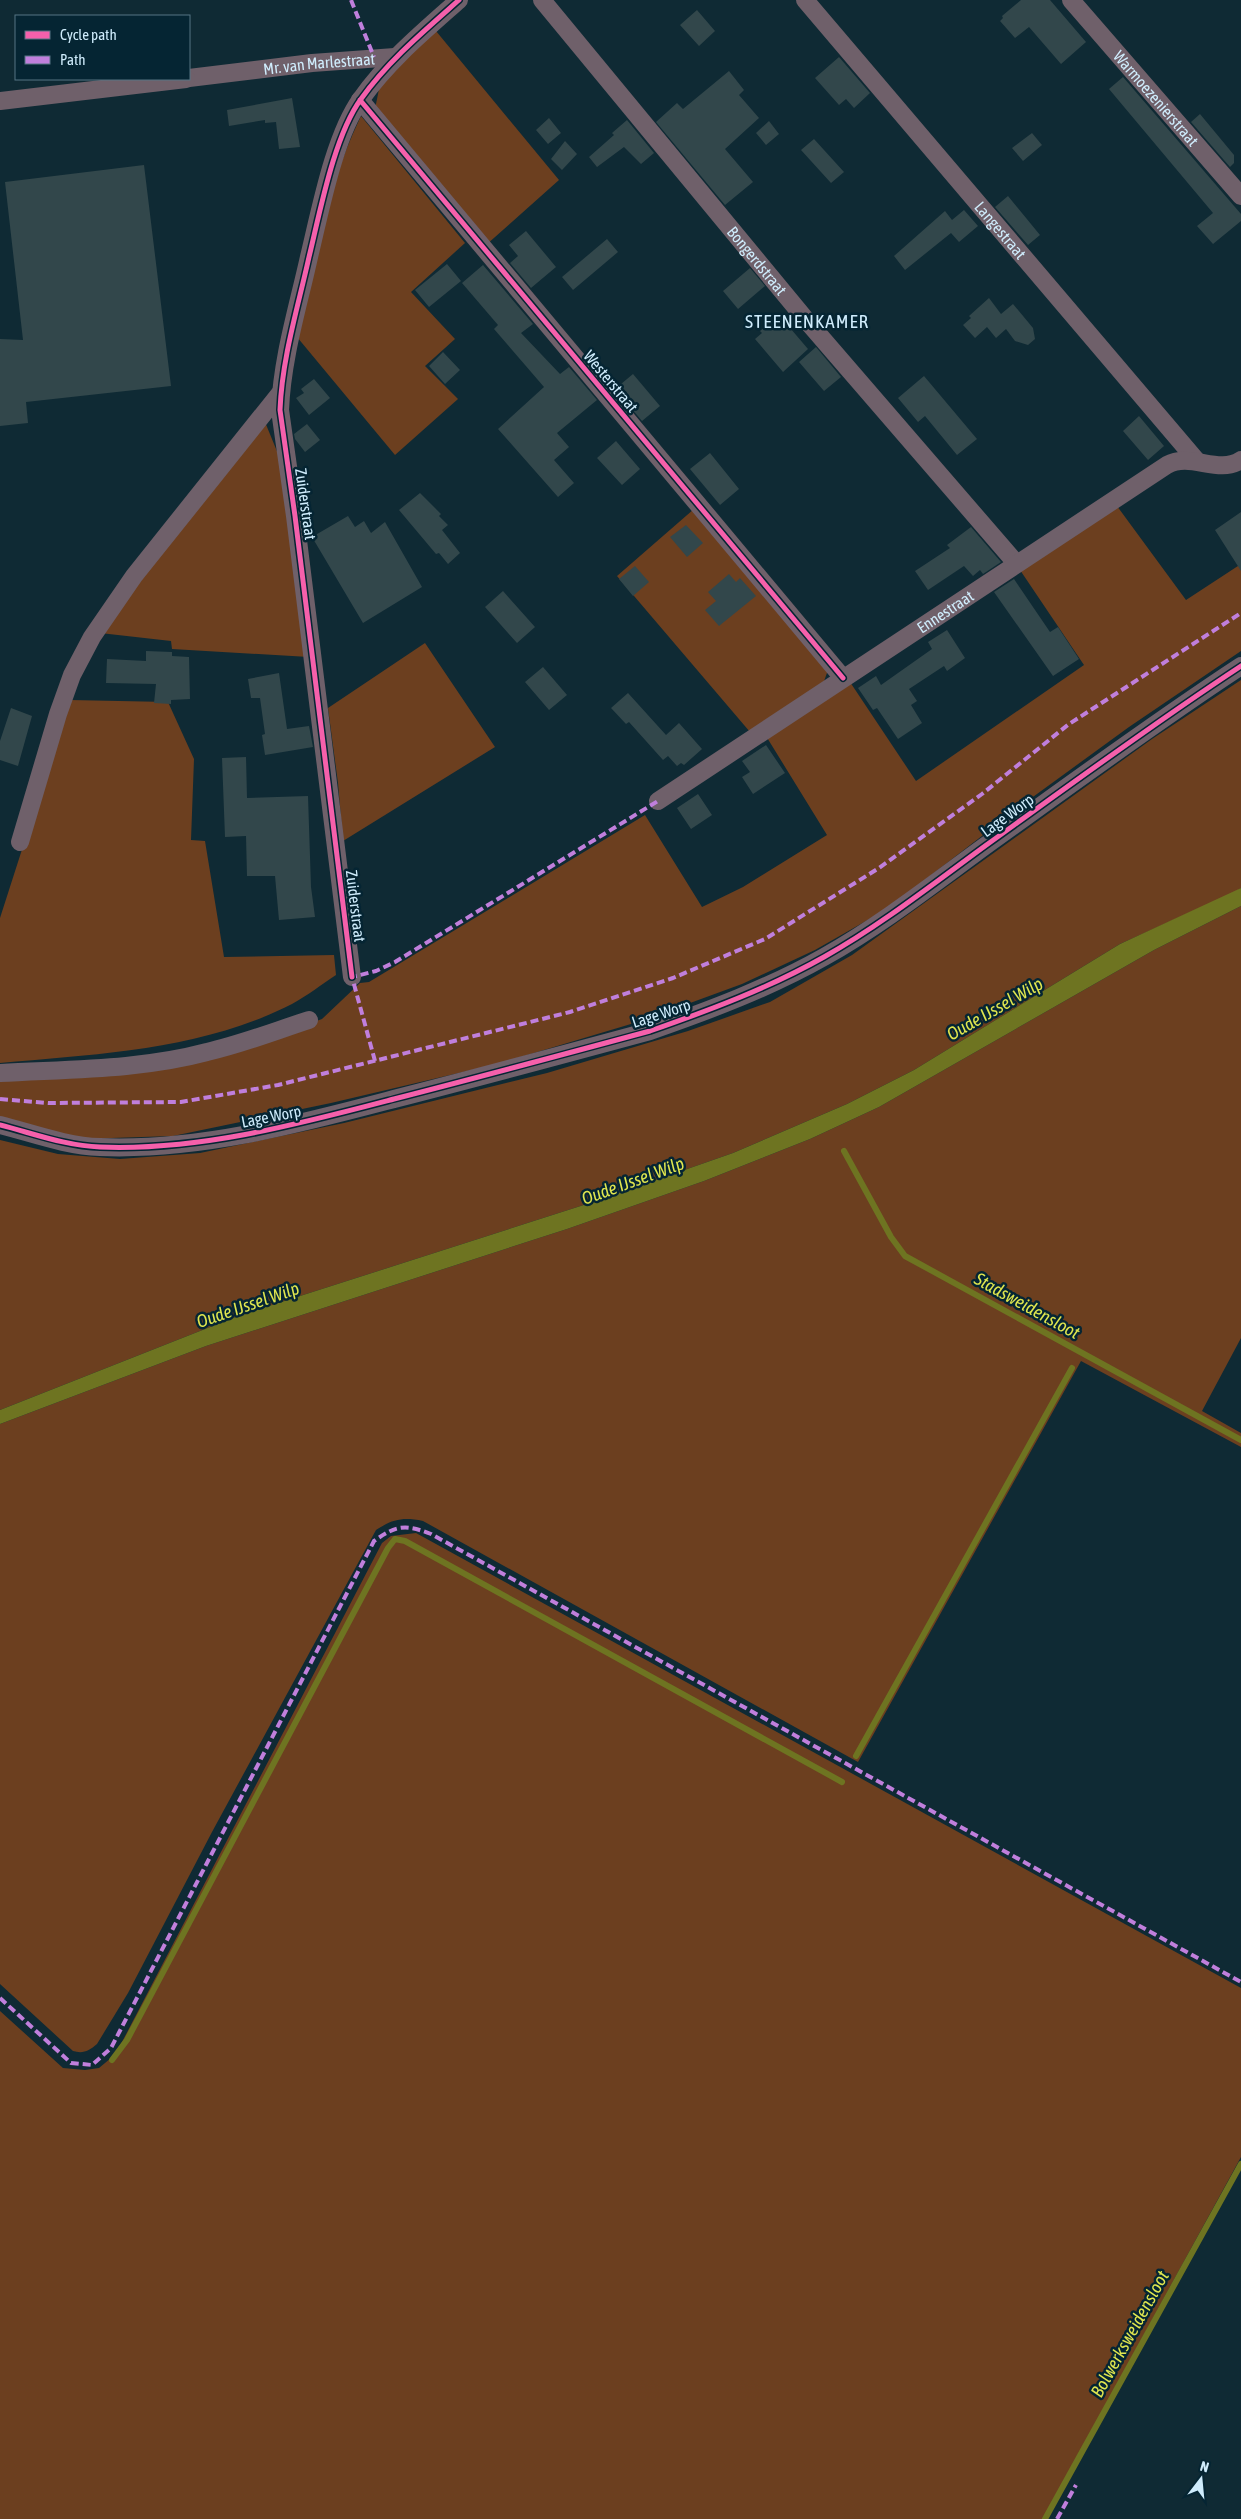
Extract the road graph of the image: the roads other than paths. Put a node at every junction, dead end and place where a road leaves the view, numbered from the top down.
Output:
1 (459, 0) edge
2 (542, 0) edge
3 (805, 0) edge
4 (1071, 0) edge
5 (395, 57) junction
6 (190, 79) edge
7 (178, 80) edge
8 (360, 100) junction
9 (0, 101) edge
10 (1241, 196) edge
11 (281, 392) junction
12 (1241, 460) edge
13 (1197, 461) junction
14 (1016, 563) junction
15 (1241, 666) edge
16 (843, 678) junction
17 (658, 801) dead end
18 (20, 842) dead end
19 (352, 977) dead end
20 (309, 1020) dead end
21 (0, 1073) edge
22 (0, 1125) edge

1 - 5 street, Mr. van Marlestraat
2 - 14 street, Bongerdstraat
3 - 13 street, Langestraat
4 - 10 street, Warmoezenierstraat
5 - 6 street, Mr. van Marlestraat
5 - 8 street, Zuiderstraat
7 - 9 street, Mr. van Marlestraat
8 - 11 street, Zuiderstraat
8 - 16 street, Westerstraat
11 - 18 street, Zuiderstraat
11 - 19 street, Zuiderstraat
12 - 13 street, Ennestraat
13 - 14 street, Ennestraat
14 - 16 street, Ennestraat
15 - 22 street, Lage Worp
16 - 17 street, Ennestraat
20 - 21 street

